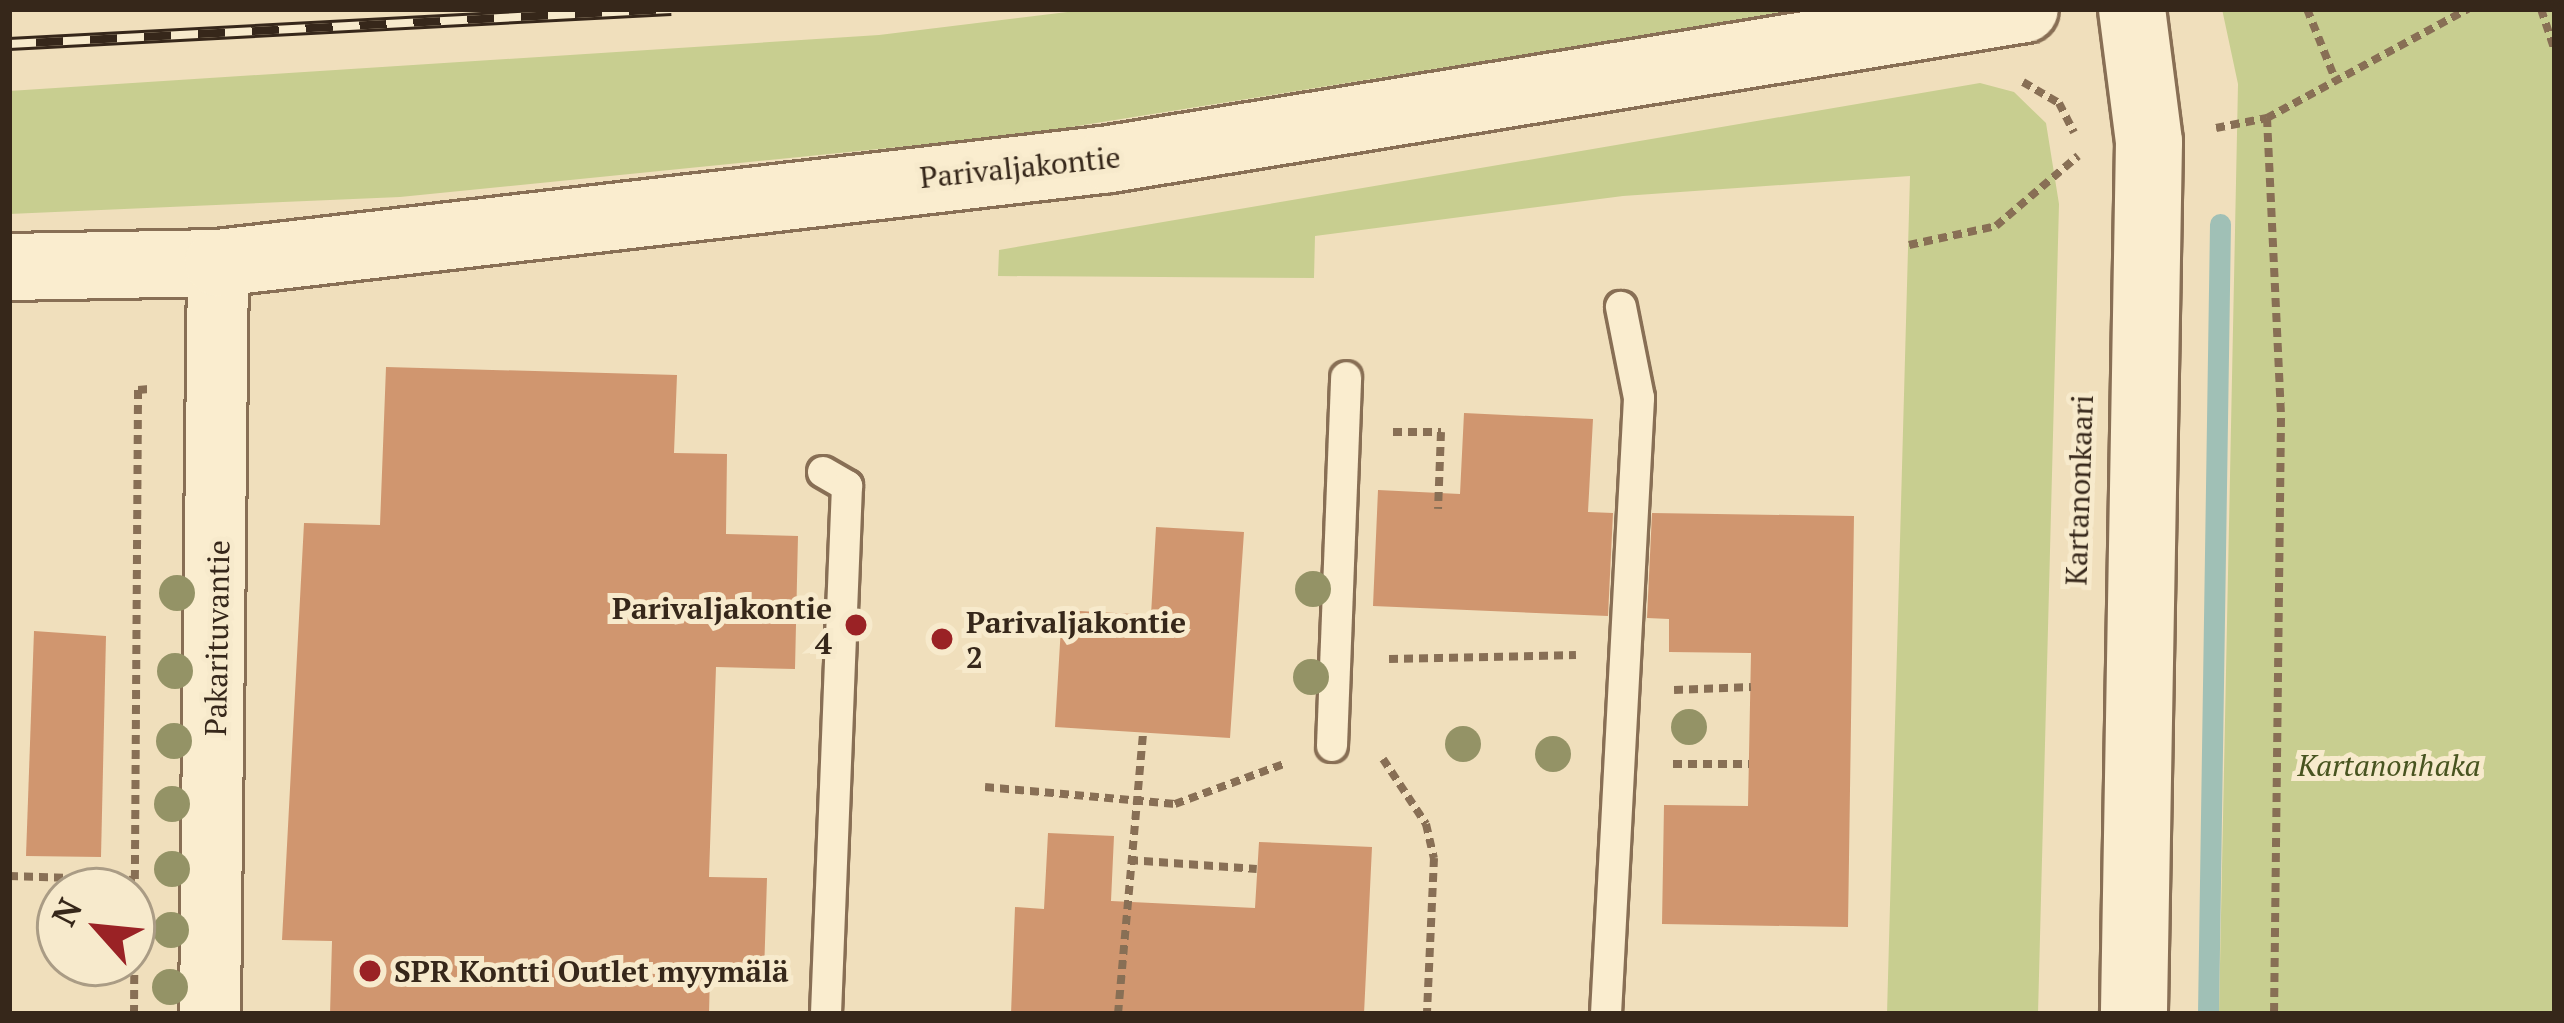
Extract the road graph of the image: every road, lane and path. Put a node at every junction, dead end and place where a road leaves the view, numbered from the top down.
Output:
1 (2132, 9) edge
2 (2307, 9) edge
3 (2468, 9) edge
4 (2541, 9) edge
5 (2000, 16) edge
6 (2555, 51) edge
7 (2336, 81) junction
8 (2267, 118) junction
9 (2149, 142) junction
10 (2082, 153) junction
11 (2082, 176) dead end
12 (1909, 245) dead end
13 (218, 262) junction
14 (9, 267) edge
15 (1622, 307) dead end
16 (1346, 377) dead end
17 (138, 391) dead end
18 (1344, 432) junction
19 (823, 472) dead end
20 (1438, 508) dead end
21 (1750, 687) dead end
22 (1624, 692) junction
23 (1143, 733) dead end
24 (1332, 746) dead end
25 (1377, 752) dead end
26 (1620, 764) junction
27 (1749, 764) dead end
28 (1129, 860) junction
29 (135, 867) edge
30 (1257, 869) dead end
31 (210, 1014) edge
32 (826, 1014) edge
33 (1118, 1014) edge
34 (1427, 1014) edge
35 (1606, 1014) edge
36 (2134, 1014) edge
37 (2274, 1014) edge

1 - 9 street
2 - 7 path
3 - 7 path
4 - 6 path
5 - 10 path
5 - 13 street, Parivaljakontie
7 - 8 path
8 - 9 path
8 - 37 path
9 - 10 path
9 - 36 street
10 - 11 path
10 - 12 path
13 - 14 street, Parivaljakontie
13 - 31 street, Pakarituvantie
15 - 22 lane
16 - 18 lane
17 - 29 path
18 - 20 path
18 - 24 lane
19 - 32 lane
21 - 22 path
22 - 26 lane
23 - 28 path
25 - 34 path
26 - 27 path
26 - 35 lane
28 - 30 path
28 - 33 path

